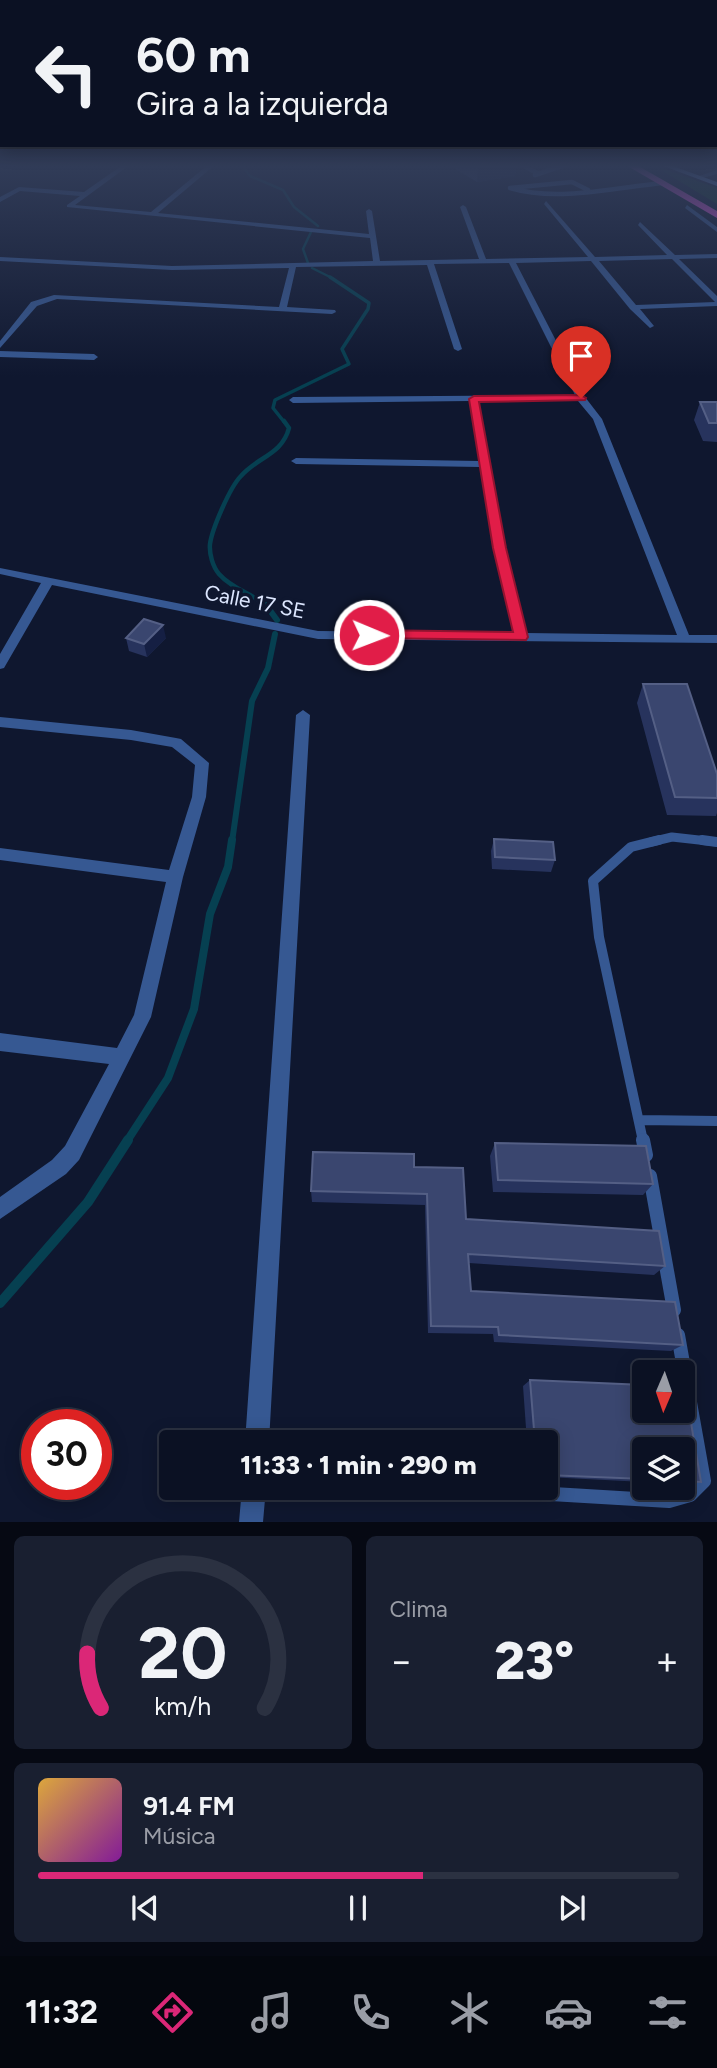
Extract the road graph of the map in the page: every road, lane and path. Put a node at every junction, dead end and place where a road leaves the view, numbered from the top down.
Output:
1 (363, 235) edge
2 (474, 235) edge
3 (573, 235) edge
4 (651, 235) edge
5 (373, 236) joint
6 (717, 256) edge
7 (673, 257) junction
8 (0, 258) edge
9 (593, 259) junction
10 (483, 260) junction
11 (512, 261) junction
12 (430, 262) junction
13 (377, 264) junction
14 (293, 267) junction
15 (717, 302) edge
16 (283, 307) junction
17 (633, 307) junction
18 (332, 312) dead end
19 (650, 326) dead end
20 (0, 346) edge
21 (458, 349) dead end
22 (0, 354) edge
23 (94, 357) dead end
24 (581, 398) junction
25 (474, 399) junction
26 (293, 400) dead end
27 (296, 461) dead end
28 (484, 464) junction
29 (0, 571) edge
30 (48, 581) junction
31 (521, 637) junction
32 (685, 639) junction
33 (717, 639) edge
34 (0, 665) edge
35 (303, 715) dead end
36 (0, 722) edge
37 (717, 842) edge
38 (0, 854) edge
39 (175, 877) junction
40 (0, 1042) edge
41 (122, 1057) junction
42 (640, 1119) junction
43 (717, 1121) edge
44 (0, 1209) edge
45 (258, 1430) edge
46 (558, 1494) edge
47 (253, 1500) edge
48 (251, 1522) edge

1 - 5 street
2 - 10 street
3 - 9 street
4 - 7 street
5 - 13 street
6 - 7 street
7 - 9 street
7 - 15 street
8 - 14 street
9 - 11 street
9 - 17 street
10 - 11 street
10 - 12 street
11 - 24 street
12 - 13 street
12 - 21 street
13 - 14 street
14 - 16 street
15 - 17 street
16 - 18 street
16 - 20 street
17 - 19 street
22 - 23 street
24 - 25 street
24 - 32 street
25 - 26 street
25 - 28 street
27 - 28 street
28 - 31 street
29 - 30 street, Calle 17 SE
30 - 31 street, Calle 17 SE
30 - 34 street
31 - 32 street, Calle 17 SE
32 - 33 street, Calle 17 SE
35 - 45 street
36 - 39 street
37 - 42 lane
38 - 39 street
39 - 41 street
40 - 41 street
41 - 44 street
42 - 43 lane
42 - 46 lane
47 - 48 street

